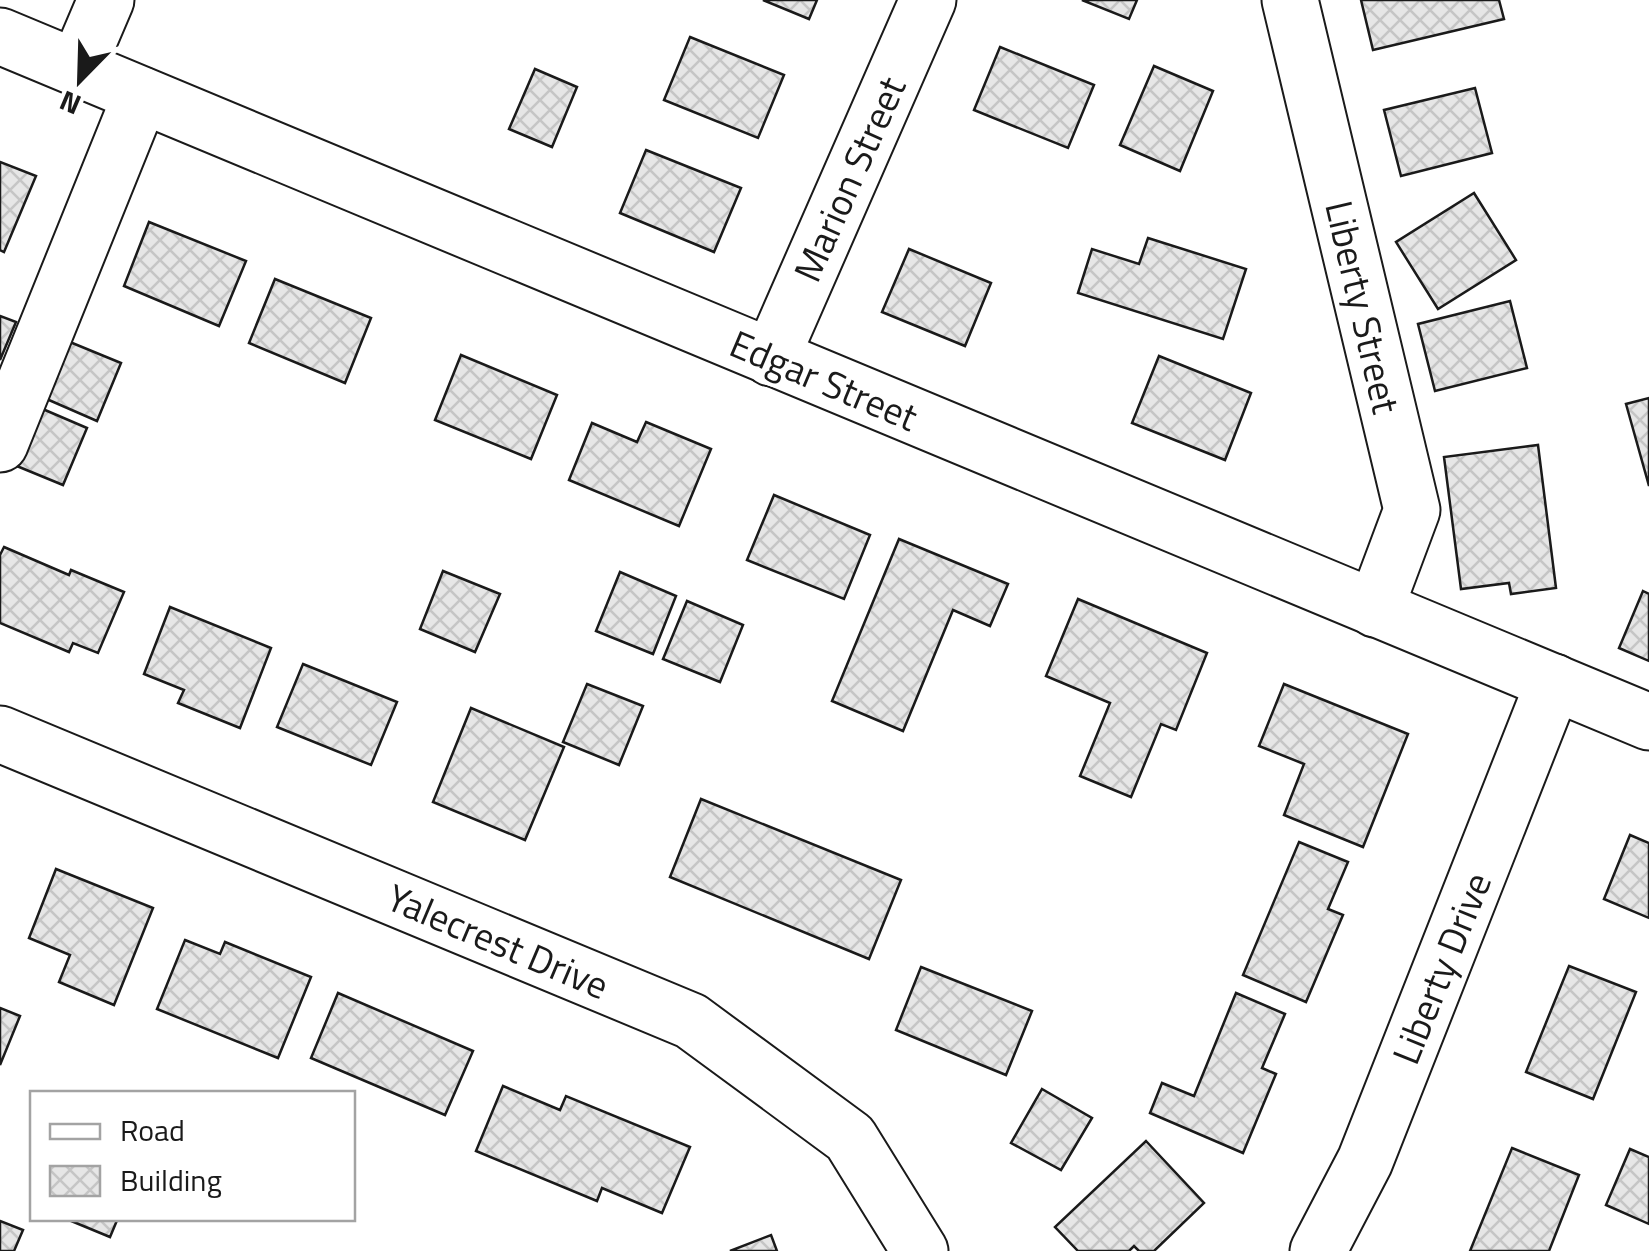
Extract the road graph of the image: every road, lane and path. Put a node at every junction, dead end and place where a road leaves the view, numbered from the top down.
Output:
1 (106, 0) edge
2 (928, 0) edge
3 (1290, 0) edge
4 (0, 36) edge
5 (77, 68) junction
6 (141, 95) junction
7 (771, 358) junction
8 (0, 444) edge
9 (1375, 609) junction
10 (1554, 682) junction
11 (1649, 722) edge
12 (0, 734) edge
13 (920, 1251) edge
14 (1318, 1251) edge

1 - 5 street
2 - 7 street, Marion Street
3 - 9 street, Liberty Street
4 - 5 street, Edgar Street
5 - 6 street, Edgar Street
6 - 7 street, Edgar Street
6 - 8 street
7 - 9 street, Edgar Street
9 - 10 street, Edgar Street
10 - 11 street, Edgar Street
10 - 14 street, Liberty Drive
12 - 13 street, Yalecrest Drive

